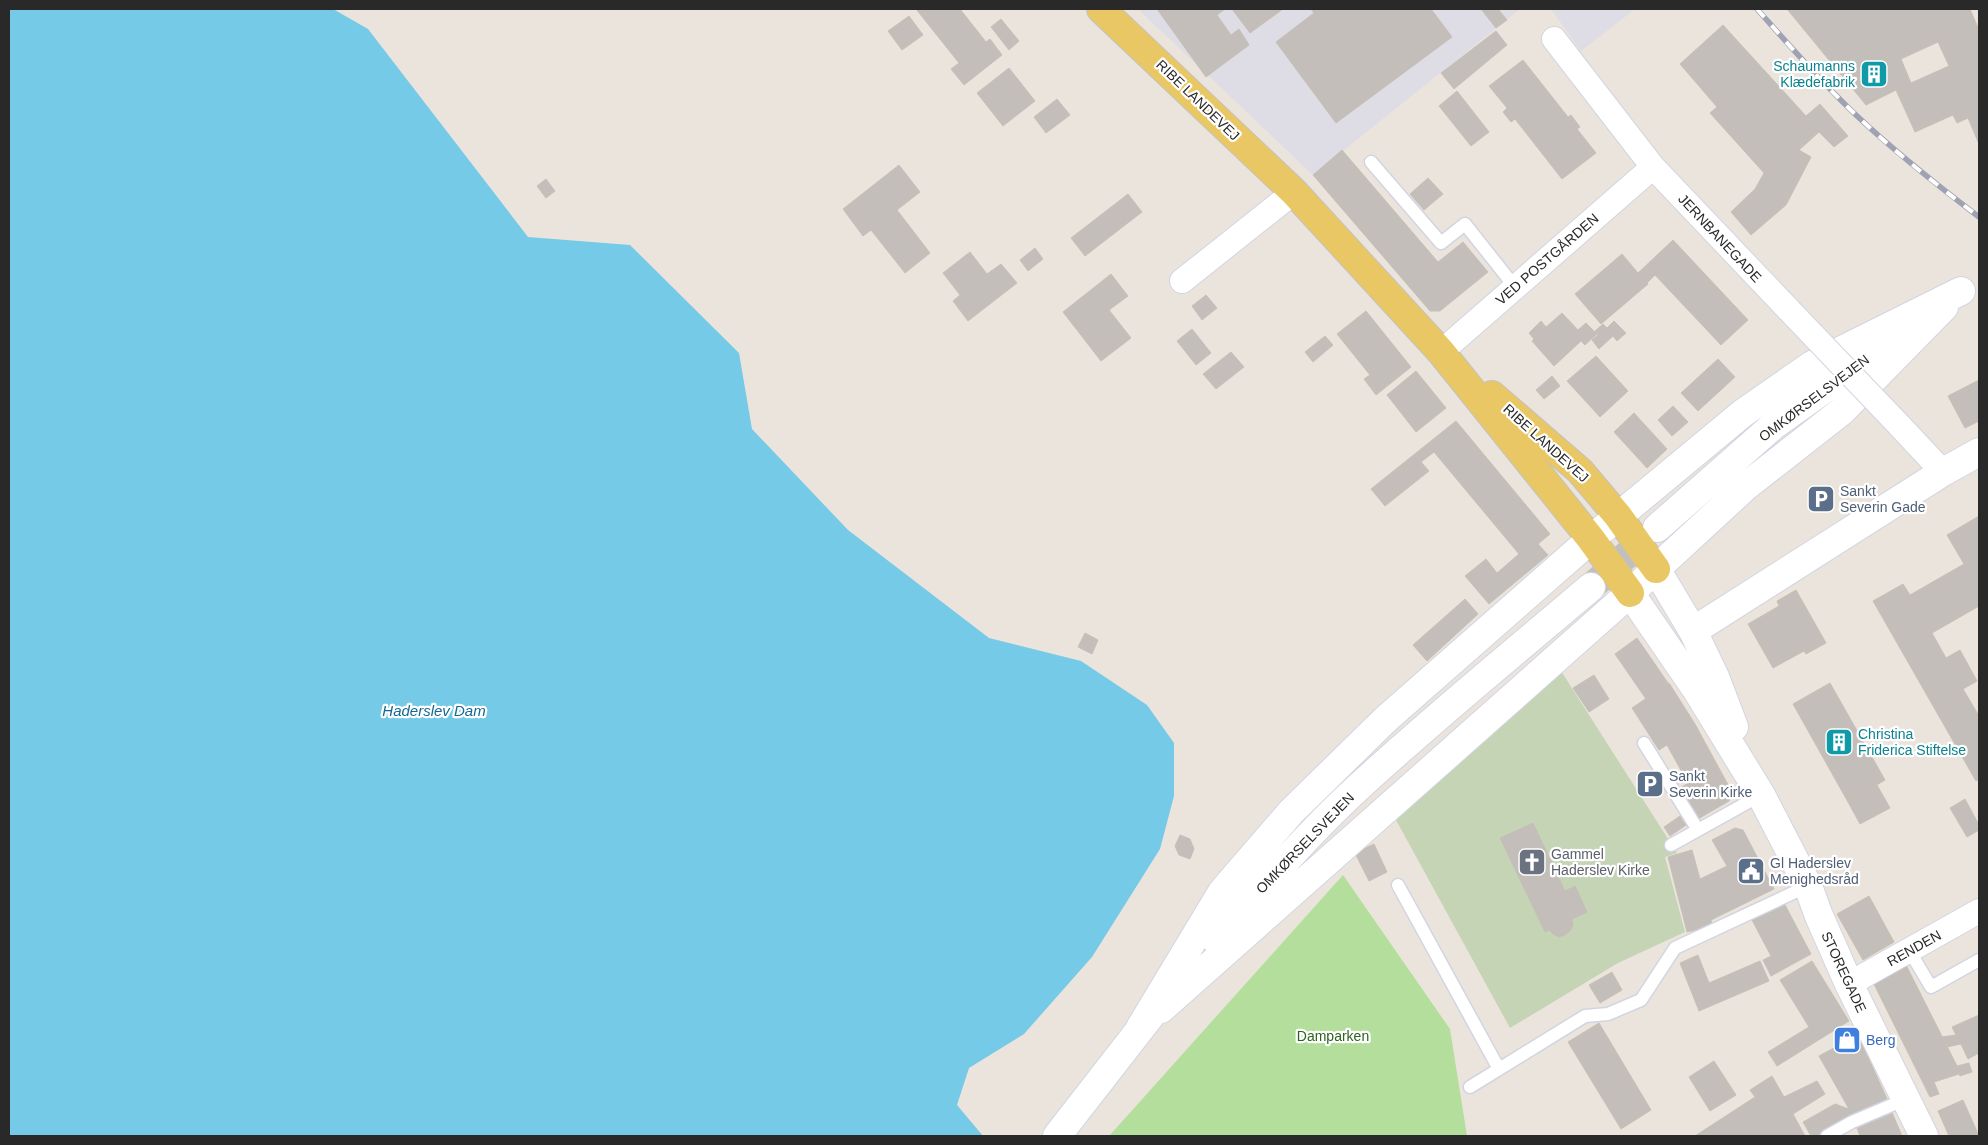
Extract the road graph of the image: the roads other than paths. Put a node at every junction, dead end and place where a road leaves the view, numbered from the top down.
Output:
1 (1101, 9) edge
2 (1554, 39) dead end
3 (1371, 162) dead end
4 (1653, 167) junction
5 (1294, 192) junction
6 (1182, 281) dead end
7 (1970, 285) edge
8 (1515, 287) junction
9 (1441, 352) junction
10 (1979, 452) edge
11 (1943, 472) junction
12 (1604, 528) junction
13 (1658, 528) tunnel mouth
14 (1644, 581) junction
15 (1591, 587) tunnel mouth
16 (1692, 631) junction
17 (1733, 724) junction
18 (1644, 743) dead end
19 (1761, 795) junction
20 (1698, 830) junction
21 (1781, 833) junction
22 (1671, 845) dead end
23 (1398, 885) dead end
24 (1808, 886) junction
25 (1979, 911) edge
26 (1909, 950) junction
27 (1979, 960) edge
28 (1850, 984) junction
29 (1140, 1028) junction
30 (1499, 1069) junction
31 (1470, 1087) dead end
32 (1906, 1099) junction
33 (1057, 1136) edge
34 (1827, 1136) edge
35 (1924, 1136) edge

1 - 5 main road, RIBE LANDEVEJ
2 - 4 street, JERNBANEGADE
3 - 8 lane
4 - 8 street, VED POSTGÅRDEN
4 - 11 street, JERNBANEGADE, bridge
5 - 6 street
5 - 9 main road, RIBE LANDEVEJ
7 - 12 main road
7 - 13 main road, OMKØRSELSVEJEN
7 - 14 main road
8 - 9 street, VED POSTGÅRDEN
9 - 12 main road, RIBE LANDEVEJ
9 - 12 main road, RIBE LANDEVEJ
10 - 11 main road
11 - 16 main road
12 - 14 main road, RIBE LANDEVEJ
12 - 14 main road, RIBE LANDEVEJ
12 - 29 main road
14 - 16 main road, STOREGADE
14 - 17 main road
14 - 19 main road, STOREGADE
14 - 29 main road
15 - 29 main road, OMKØRSELSVEJEN
16 - 17 main road, STOREGADE
17 - 21 main road, STOREGADE
18 - 20 lane
19 - 20 lane
19 - 21 main road, STOREGADE
20 - 22 lane
21 - 24 main road, STOREGADE
23 - 30 lane
24 - 28 main road, STOREGADE
24 - 30 lane
25 - 26 street, RENDEN
26 - 27 lane
26 - 28 street, RENDEN
28 - 32 main road, STOREGADE
29 - 33 main road, OMKØRSELSVEJEN
30 - 31 lane
32 - 34 lane
32 - 35 main road, STOREGADE

